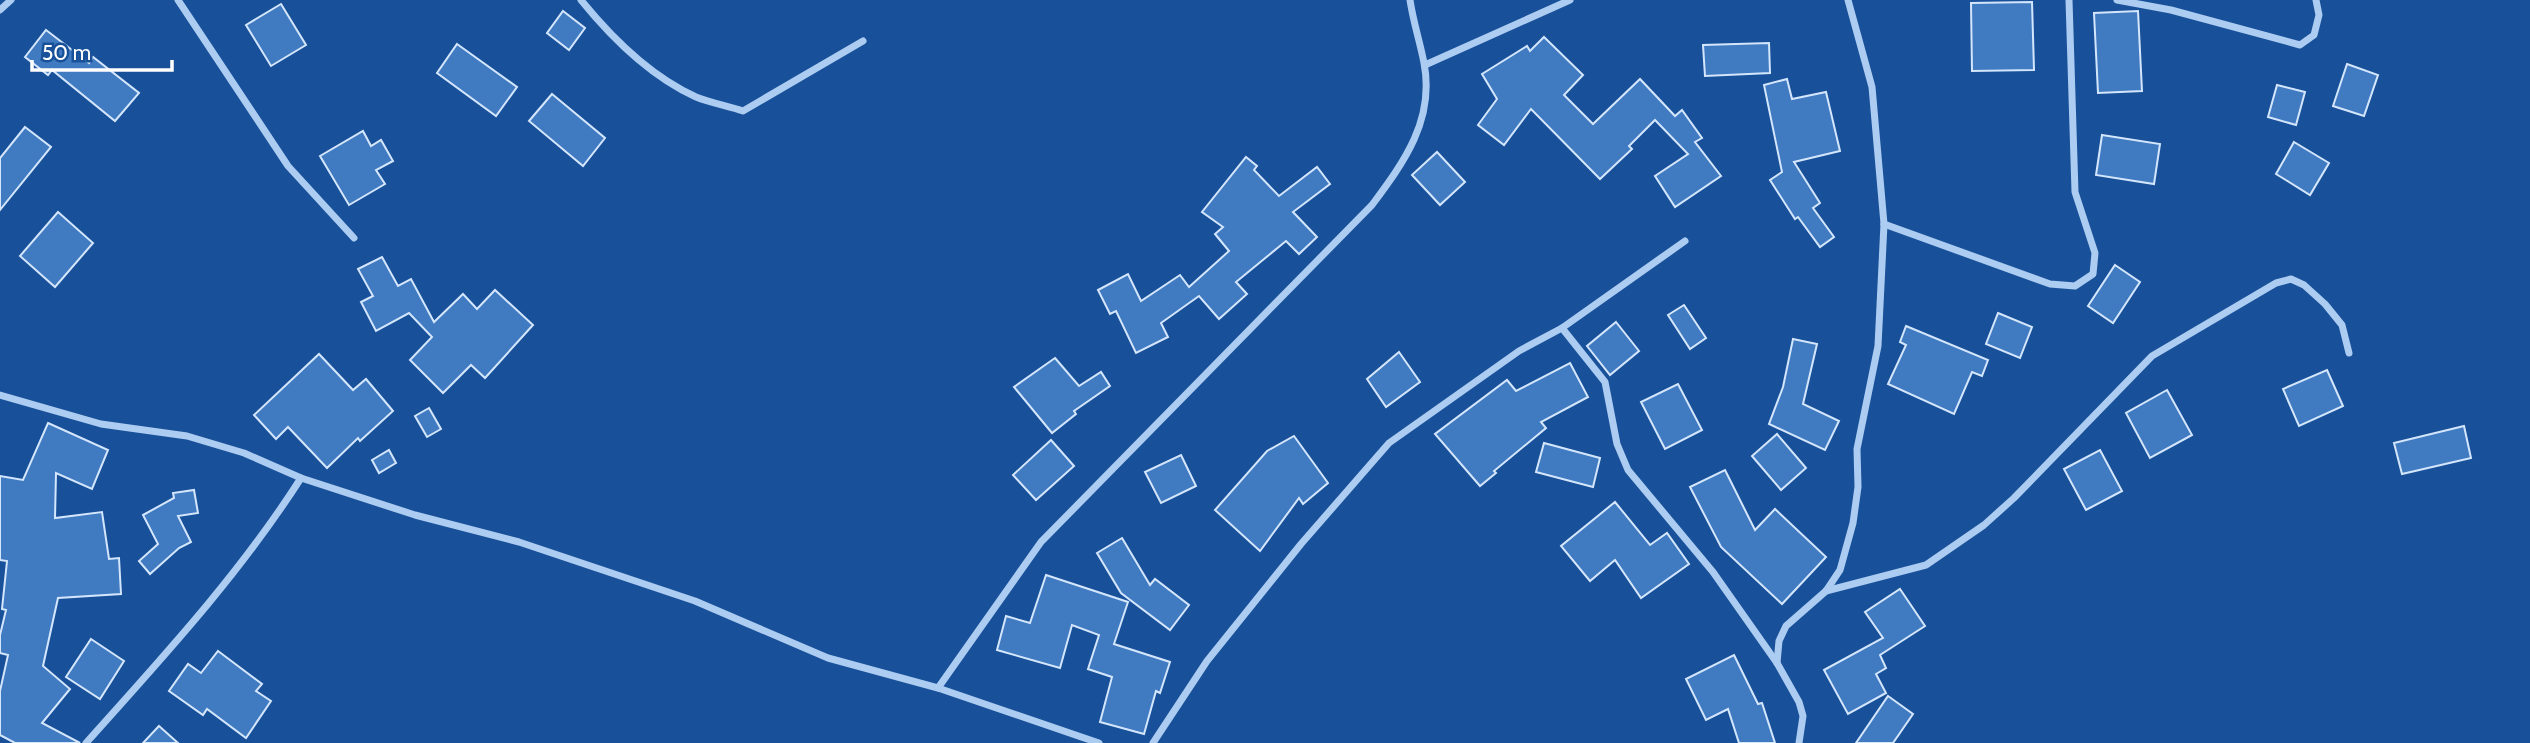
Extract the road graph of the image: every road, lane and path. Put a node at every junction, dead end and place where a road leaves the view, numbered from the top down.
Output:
1 (10, 0) edge
2 (177, 0) edge
3 (581, 0) edge
4 (1410, 0) edge
5 (1570, 0) edge
6 (1848, 0) edge
7 (2069, 0) edge
8 (2116, 0) edge
9 (2316, 0) edge
10 (0, 10) edge
11 (863, 41) dead end
12 (1425, 65) junction
13 (1884, 224) junction
14 (354, 238) dead end
15 (1685, 241) dead end
16 (1562, 328) junction
17 (2349, 353) dead end
18 (0, 395) edge
19 (301, 478) junction
20 (1826, 591) junction
21 (1777, 663) junction
22 (938, 688) junction
23 (86, 743) edge
24 (1099, 743) edge
25 (1153, 743) edge
26 (1799, 743) edge

1 - 10 street
2 - 14 street
3 - 11 street
4 - 12 street
5 - 12 street
6 - 13 street
7 - 13 street
8 - 9 street
12 - 22 street
13 - 20 street
15 - 16 street
16 - 21 street
16 - 25 street
17 - 20 street
18 - 19 street
19 - 22 street
19 - 23 street
20 - 21 street
21 - 26 street
22 - 24 street

